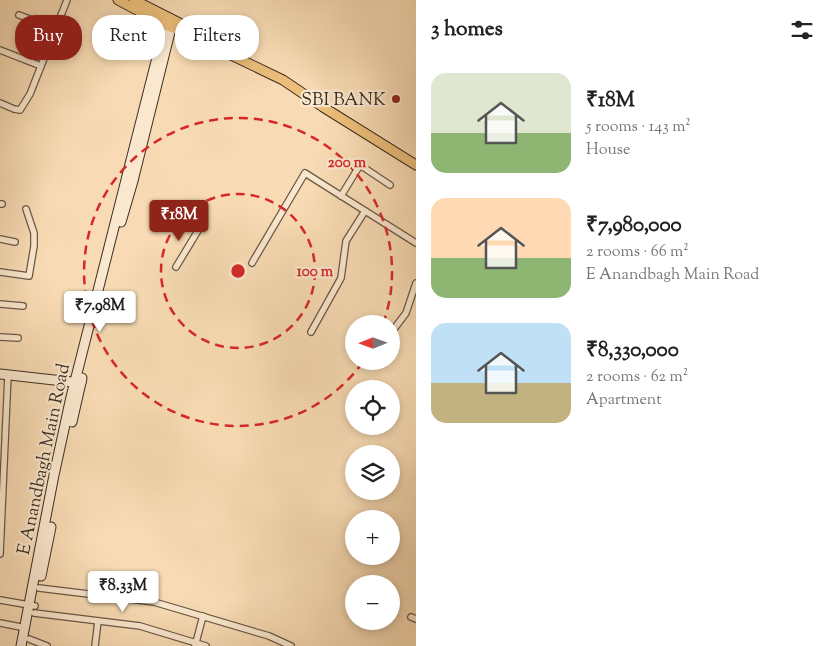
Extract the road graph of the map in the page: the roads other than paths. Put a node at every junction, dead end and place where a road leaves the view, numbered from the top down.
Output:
1 (67, 0) edge
2 (118, 0) edge
3 (134, 0) edge
4 (61, 15) edge
5 (169, 22) junction
6 (0, 50) edge
7 (43, 60) edge
8 (41, 66) junction
9 (0, 103) edge
10 (416, 159) edge
11 (416, 165) edge
12 (390, 184) dead end
13 (341, 196) junction
14 (26, 209) dead end
15 (364, 211) junction
16 (199, 229) dead end
17 (0, 239) edge
18 (14, 242) dead end
19 (416, 243) edge
20 (252, 262) dead end
21 (176, 267) dead end
22 (0, 272) edge
23 (416, 282) edge
24 (0, 304) edge
25 (23, 306) dead end
26 (400, 321) edge
27 (311, 332) dead end
28 (0, 337) edge
29 (18, 338) dead end
30 (4, 375) edge
31 (78, 382) junction
32 (2, 475) edge
33 (1, 528) edge
34 (0, 554) edge
35 (39, 588) junction
36 (0, 600) edge
37 (33, 608) junction
38 (203, 616) junction
39 (98, 621) junction
40 (0, 623) edge
41 (26, 628) junction
42 (28, 643) edge
43 (196, 644) edge
44 (21, 646) edge
45 (47, 646) edge
46 (95, 646) edge
47 (206, 646) edge
48 (291, 646) edge

1 - 4 street
2 - 5 main road
3 - 5 main road
5 - 10 main road
5 - 11 main road
5 - 31 street, E Anandbagh Main Road
6 - 8 street
7 - 8 street
8 - 9 street
12 - 13 street
13 - 15 street
13 - 20 street
14 - 22 street
15 - 19 street
15 - 27 street
16 - 21 street
17 - 18 street
23 - 26 street
24 - 25 street
28 - 29 street
30 - 31 street
30 - 32 street
31 - 35 street, E Anandbagh Main Road
31 - 37 street, E Anandbagh Main Road
32 - 33 street
33 - 34 street
35 - 37 street, E Anandbagh Main Road
35 - 38 street
36 - 37 street
37 - 39 street
37 - 41 street, E Anandbagh Main Road
37 - 42 street, E Anandbagh Main Road
38 - 43 street
38 - 48 street
39 - 43 street
39 - 46 street
40 - 41 street
41 - 44 street, E Anandbagh Main Road
42 - 45 street
43 - 47 street

